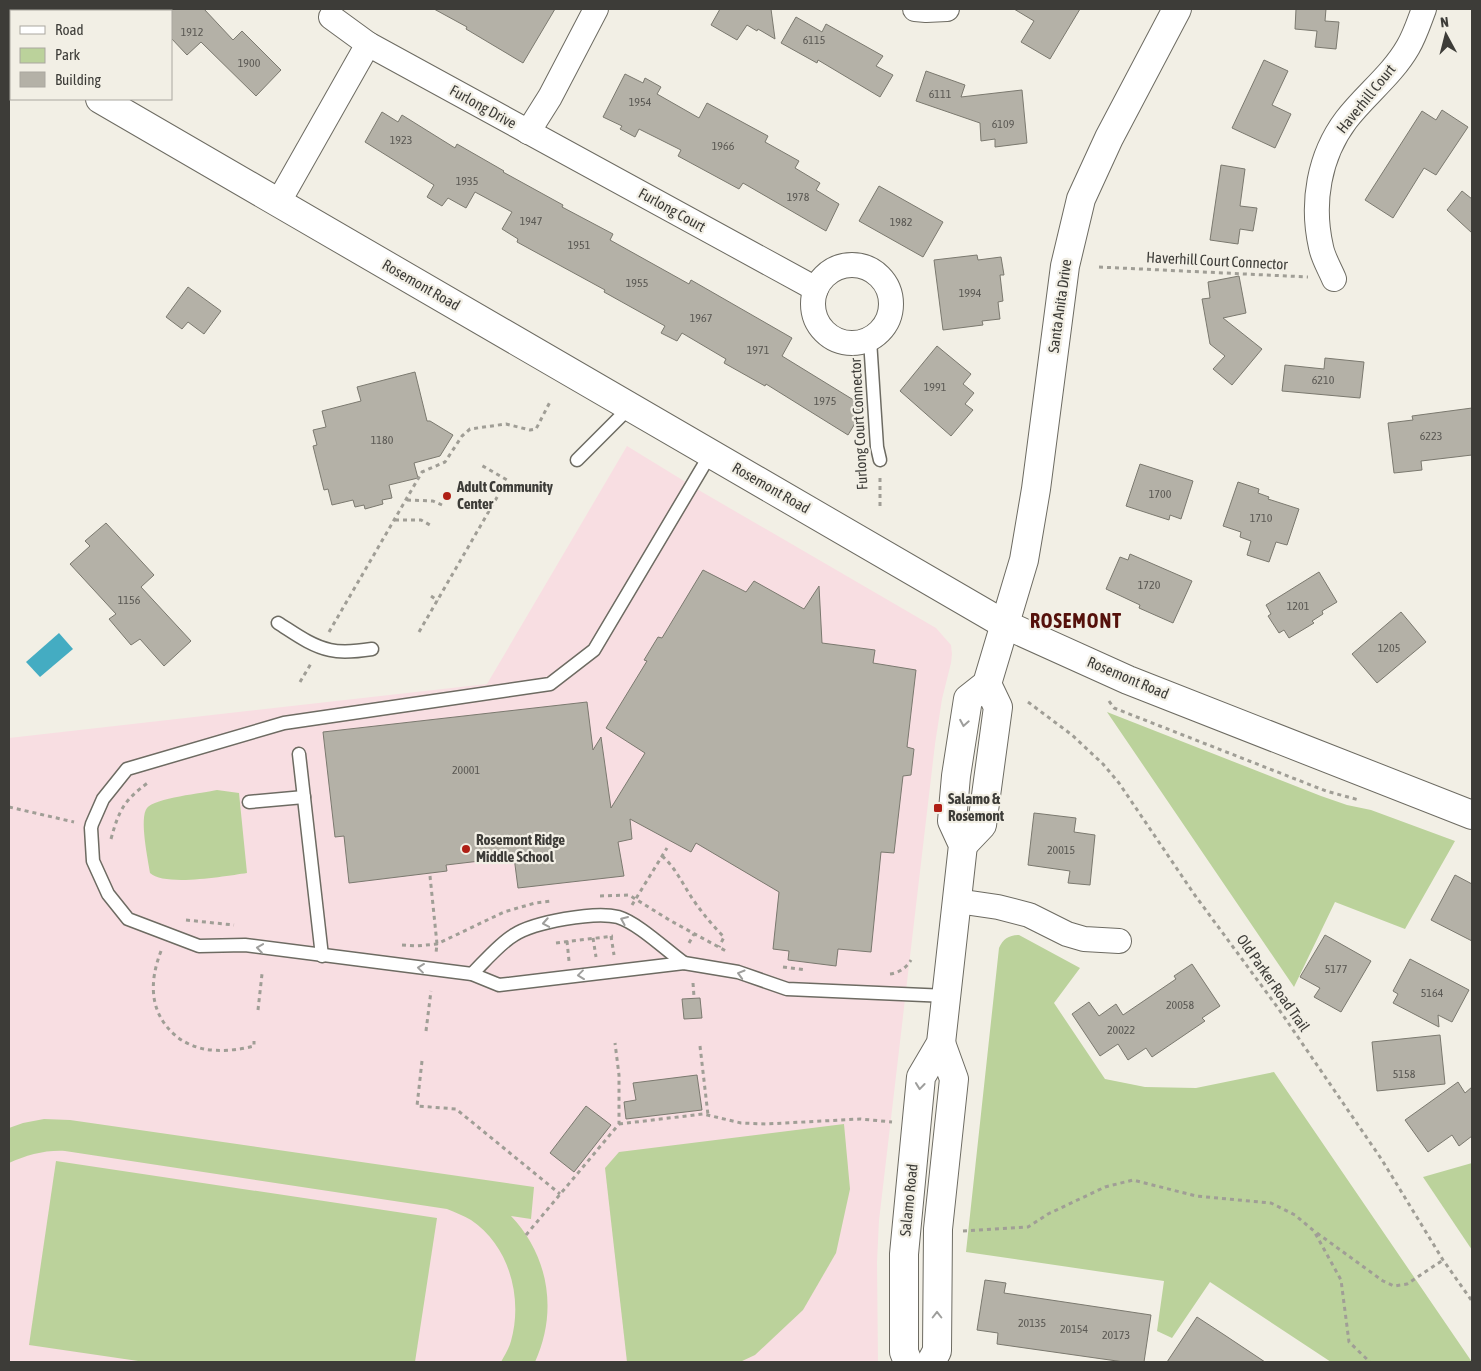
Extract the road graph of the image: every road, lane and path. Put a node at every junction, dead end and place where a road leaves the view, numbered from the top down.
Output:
1 (596, 9) edge
2 (915, 9) edge
3 (947, 9) edge
4 (1177, 9) edge
5 (1424, 9) edge
6 (330, 17) dead end
7 (368, 44) junction
8 (102, 100) edge
9 (528, 132) junction
10 (278, 203) junction
11 (1099, 266) dead end
12 (1334, 279) joint
13 (816, 289) junction
14 (870, 340) junction
15 (551, 400) dead end
16 (631, 406) junction
17 (711, 453) junction
18 (577, 460) dead end
19 (880, 460) joint
20 (481, 465) dead end
21 (406, 500) junction
22 (442, 505) dead end
23 (880, 506) dead end
24 (395, 520) junction
25 (430, 525) dead end
26 (430, 596) dead end
27 (438, 600) junction
28 (278, 623) dead end
29 (1004, 624) junction
30 (419, 632) dead end
31 (321, 646) junction
32 (372, 649) dead end
33 (300, 682) dead end
34 (1028, 702) dead end
35 (1114, 708) dead end
36 (299, 754) dead end
37 (155, 778) dead end
38 (304, 797) junction
39 (1362, 801) dead end
40 (249, 802) dead end
41 (9, 807) edge
42 (1472, 815) edge
43 (92, 824) junction
44 (111, 848) dead end
45 (667, 848) dead end
46 (662, 856) junction
47 (430, 876) dead end
48 (592, 896) dead end
49 (636, 899) junction
50 (554, 901) dead end
51 (956, 901) junction
52 (631, 908) dead end
53 (182, 920) dead end
54 (238, 926) dead end
55 (694, 934) junction
56 (593, 938) junction
57 (567, 941) junction
58 (1119, 941) dead end
59 (556, 943) dead end
60 (689, 943) dead end
61 (437, 944) junction
62 (399, 945) dead end
63 (719, 947) junction
64 (161, 950) dead end
65 (727, 951) dead end
66 (322, 956) junction
67 (614, 959) dead end
68 (911, 960) dead end
69 (596, 962) dead end
70 (684, 963) junction
71 (570, 964) dead end
72 (776, 966) dead end
73 (810, 970) dead end
74 (262, 974) dead end
75 (472, 974) junction
76 (887, 974) dead end
77 (692, 982) dead end
78 (431, 991) dead end
79 (946, 996) junction
80 (694, 997) dead end
81 (258, 1010) dead end
82 (426, 1031) dead end
83 (254, 1041) dead end
84 (615, 1043) dead end
85 (941, 1043) junction
86 (700, 1046) dead end
87 (422, 1061) dead end
88 (708, 1115) junction
89 (895, 1122) dead end
90 (619, 1124) junction
91 (560, 1194) junction
92 (938, 1230) junction
93 (1314, 1231) junction
94 (526, 1235) dead end
95 (1443, 1260) junction
96 (1472, 1301) edge
97 (908, 1362) edge
98 (931, 1362) edge
99 (1370, 1362) edge

1 - 9 street, Furlong Drive
2 - 3 street
4 - 29 main road, Santa Anita Drive
5 - 12 street, Haverhill Court
6 - 7 street, Furlong Drive
7 - 9 street, Furlong Drive
7 - 10 street
8 - 10 main road, Rosemont Road
9 - 13 street, Furlong Court
10 - 16 main road, Rosemont Road
11 - 12 path, Haverhill Court Connector
13 - 14 street
13 - 14 street
14 - 19 lane, Furlong Court Connector
15 - 21 path
16 - 17 main road, Rosemont Road
16 - 18 lane
17 - 29 main road, Rosemont Road
17 - 43 lane
19 - 23 path, Furlong Court Connector
20 - 27 path
21 - 22 path
21 - 24 path
24 - 25 path
24 - 31 path
26 - 27 path
27 - 30 path
28 - 31 lane
29 - 42 main road, Rosemont Road
29 - 51 main road, Salamo Road
31 - 32 lane
31 - 33 path
34 - 95 path, Old Parker Road Trail
35 - 39 path
36 - 38 lane
37 - 44 path
38 - 40 lane
38 - 66 lane
41 - 43 path
66 -> 43 lane
45 - 46 path
46 - 49 path
46 - 63 path
47 - 61 path
48 - 49 path
49 - 52 path
49 - 55 path
50 - 61 path
51 - 58 street
51 - 79 main road, Salamo Road
53 - 54 path
55 - 60 path
55 - 63 path
56 - 57 path
56 - 67 path
56 - 69 path
57 - 59 path
57 - 71 path
61 - 62 path
63 - 65 path
64 - 83 path
75 -> 66 lane
68 - 76 path
70 -> 75 lane
70 -> 75 lane
79 -> 70 lane
72 - 73 path
74 - 81 path
77 - 80 path
78 - 82 path
79 - 85 main road, Salamo Road
84 - 90 path
85 - 92 main road, Salamo Road
85 -> 97 main road, Salamo Road
86 - 88 path
87 - 91 path
88 - 89 path
88 - 90 path
90 - 91 path
91 - 94 path
92 - 93 path
98 -> 92 main road, Salamo Road
93 - 95 path
93 - 99 path
95 - 96 path, Old Parker Road Trail

